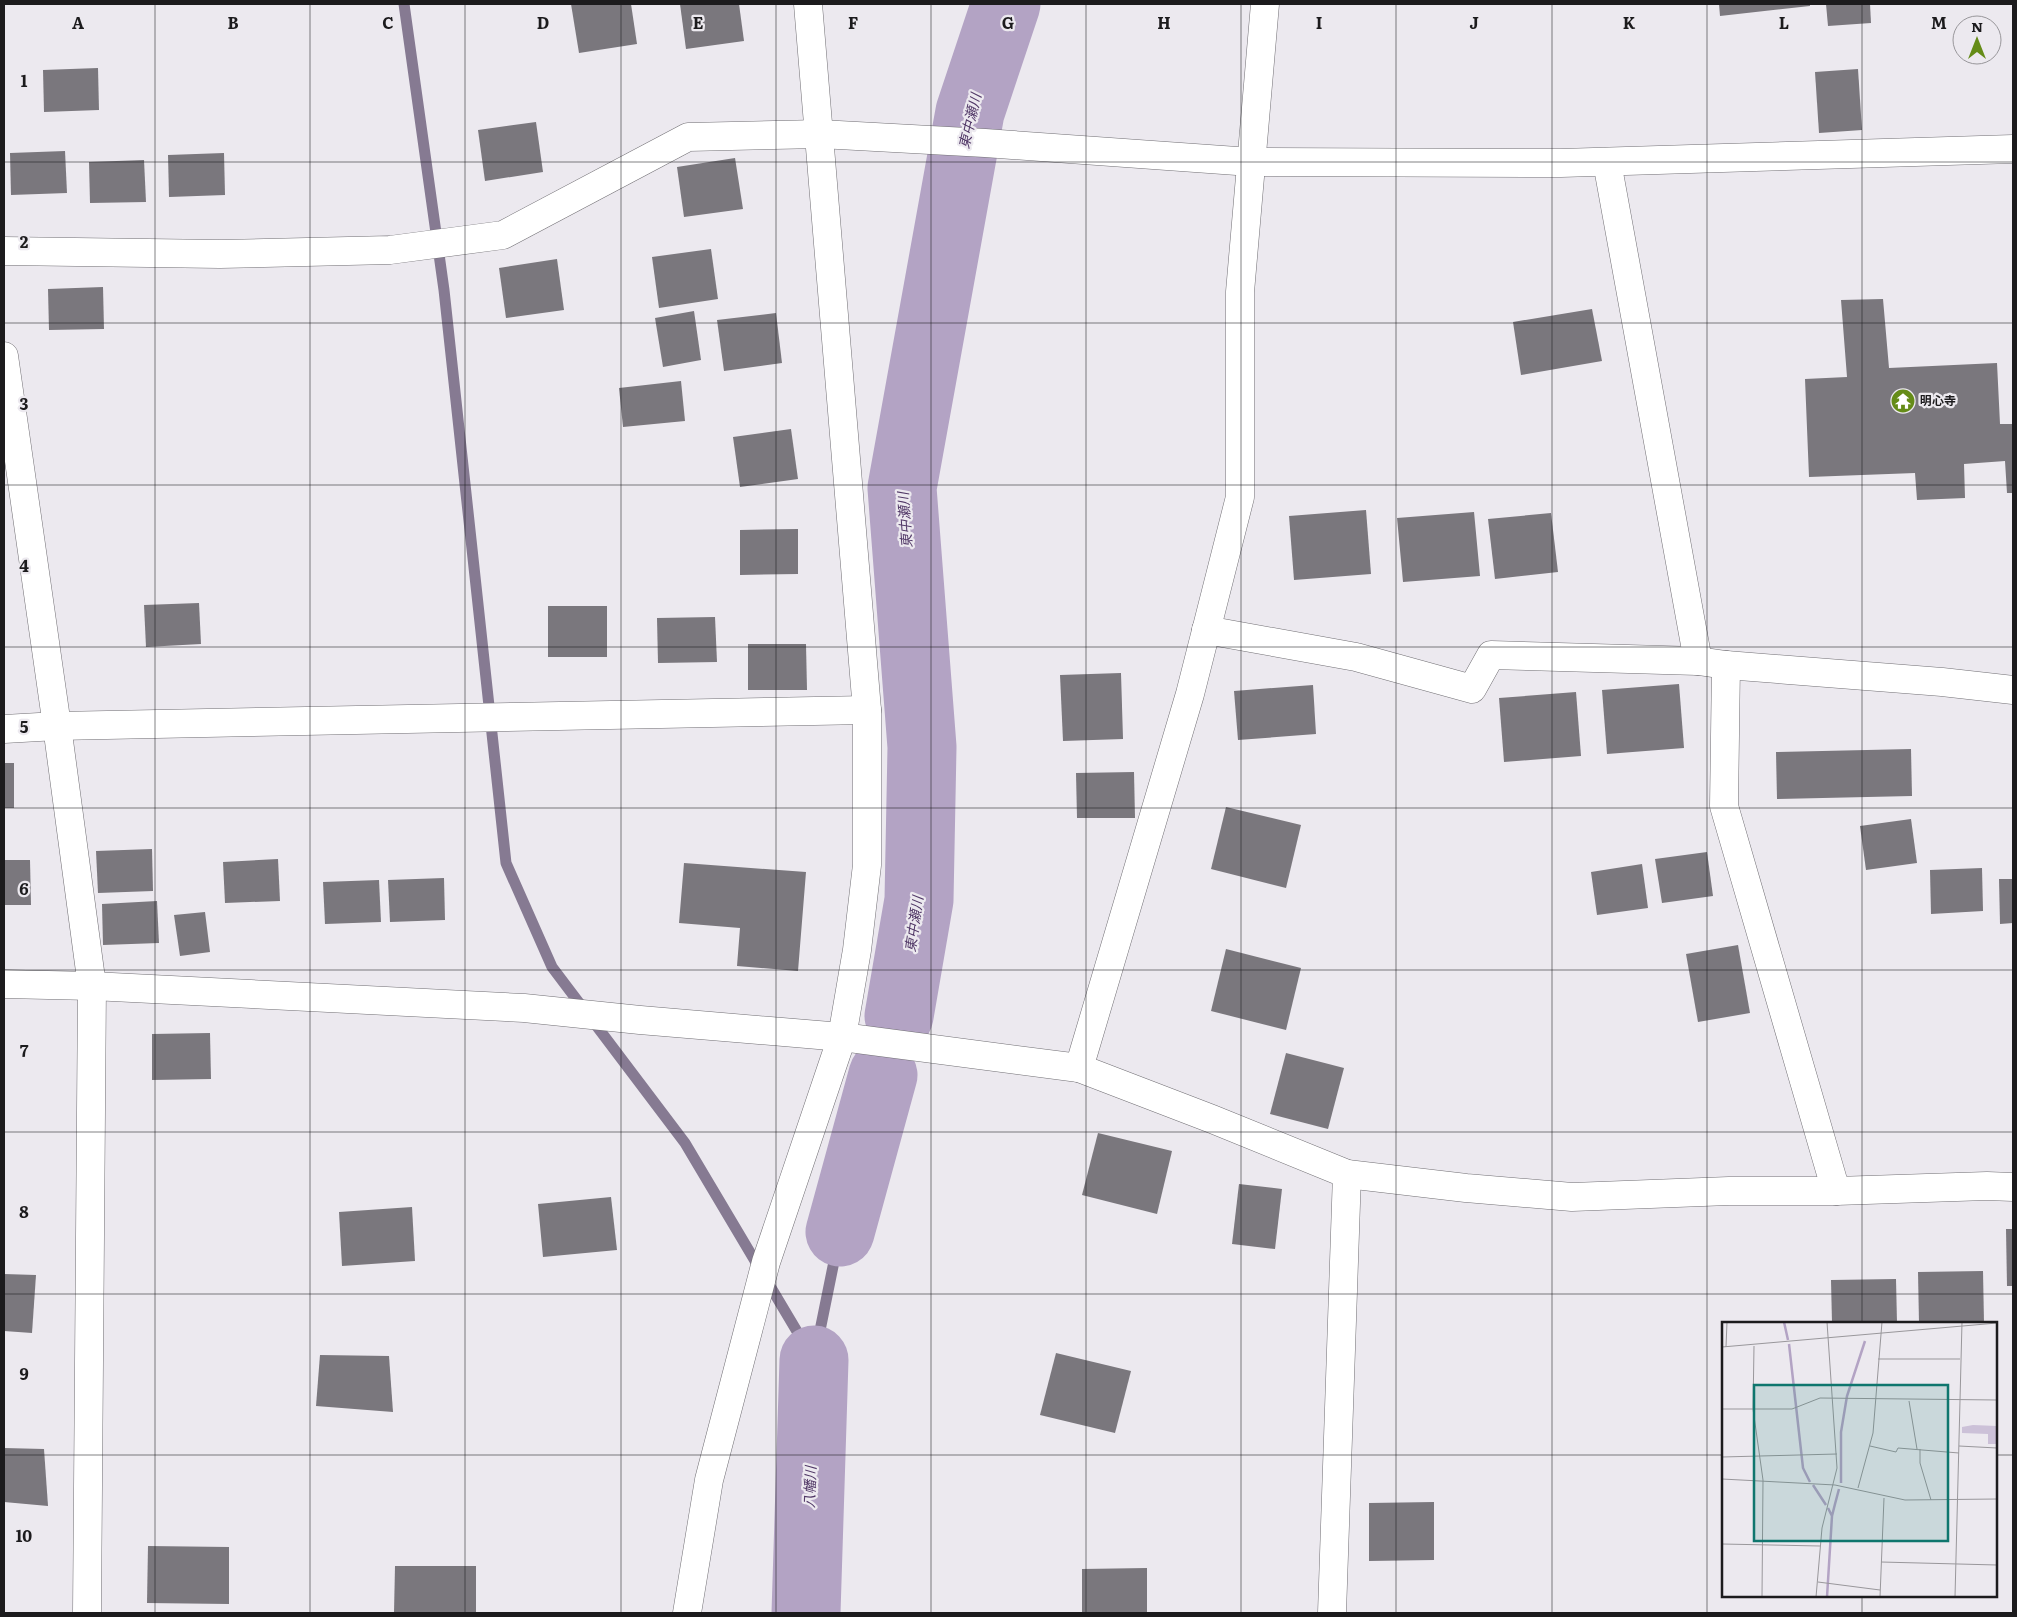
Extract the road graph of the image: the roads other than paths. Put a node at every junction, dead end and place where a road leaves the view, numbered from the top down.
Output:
1 (808, 4) edge
2 (1265, 4) edge
3 (820, 134) junction
4 (2013, 149) edge
5 (1251, 162) junction
6 (1607, 162) junction
7 (4, 251) edge
8 (4, 356) edge
9 (1206, 630) junction
10 (1698, 661) junction
11 (1726, 665) junction
12 (2013, 690) edge
13 (867, 710) junction
14 (57, 726) junction
15 (4, 729) edge
16 (4, 984) edge
17 (92, 986) junction
18 (842, 1037) junction
19 (1079, 1068) junction
20 (1347, 1174) junction
21 (2013, 1187) edge
22 (1836, 1191) junction
23 (87, 1613) edge
24 (688, 1613) edge
25 (1332, 1613) edge

1 - 3 street
2 - 5 street
3 - 5 street
3 - 7 street
3 - 13 street
4 - 6 street
5 - 6 street
5 - 9 street
6 - 10 street
8 - 14 street
9 - 10 street
9 - 19 street
10 - 11 street
11 - 12 street
11 - 22 street
13 - 14 street
13 - 18 street
14 - 15 street
14 - 17 street
16 - 17 street
17 - 18 street
17 - 23 street
18 - 19 street
18 - 24 street
19 - 20 street
20 - 22 street
20 - 25 street
21 - 22 street

